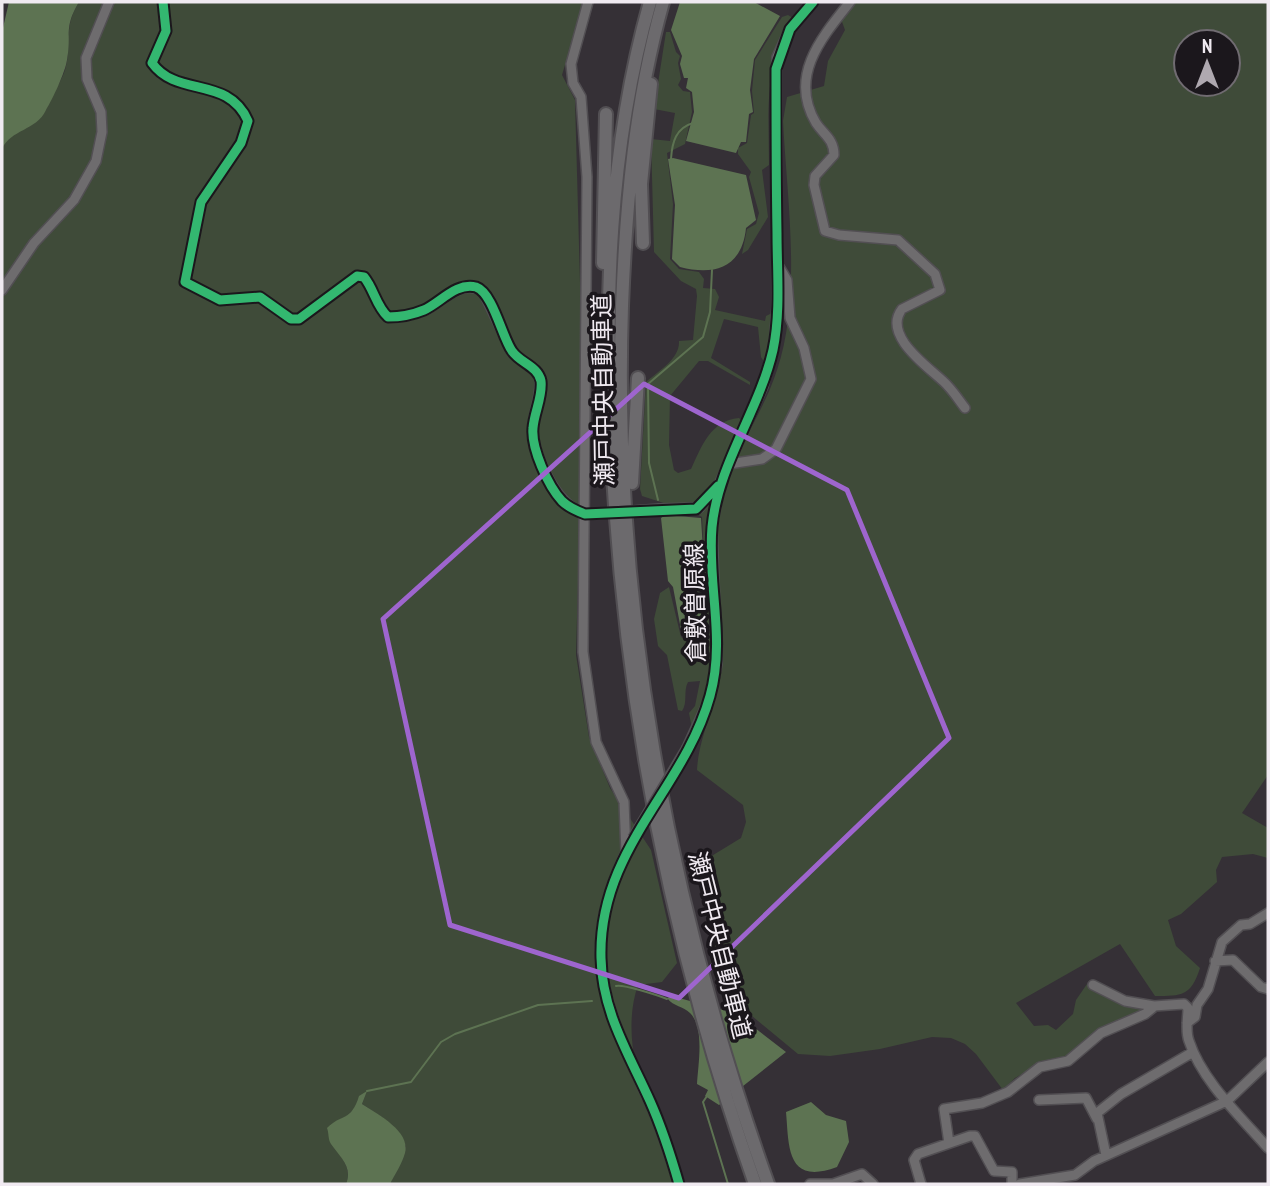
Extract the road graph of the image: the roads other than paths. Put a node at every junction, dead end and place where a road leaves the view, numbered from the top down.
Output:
1 (109, 2) edge
2 (163, 2) edge
3 (588, 2) edge
4 (650, 2) edge
5 (663, 2) edge
6 (813, 2) edge
7 (850, 2) edge
8 (659, 18) junction
9 (606, 114) dead end
10 (643, 243) dead end
11 (777, 263) junction
12 (2, 290) edge
13 (608, 358) junction
14 (638, 378) dead end
15 (965, 408) dead end
16 (729, 464) junction
17 (720, 483) junction
18 (588, 514) junction
19 (627, 538) junction
20 (626, 853) junction
21 (1268, 913) edge
22 (1215, 961) junction
23 (1093, 985) dead end
24 (1268, 989) edge
25 (702, 994) junction
26 (1155, 1006) junction
27 (1187, 1023) junction
28 (1193, 1052) junction
29 (1268, 1062) edge
30 (1039, 1100) dead end
31 (1227, 1101) junction
32 (740, 1119) junction
33 (1098, 1119) junction
34 (949, 1143) junction
35 (1268, 1148) edge
36 (1107, 1155) junction
37 (679, 1184) edge
38 (755, 1184) edge
39 (769, 1184) edge
40 (810, 1184) edge
41 (873, 1184) edge
42 (921, 1184) edge
43 (1012, 1184) edge
44 (1020, 1184) edge

1 - 12 street
2 - 18 street
3 - 18 street
4 - 13 highway, 瀬戸中央自動車道
5 - 8 highway, 瀬戸中央自動車道
6 - 11 street, 倉敷曽原線
7 - 15 street
8 - 10 highway
8 - 19 highway, 瀬戸中央自動車道
9 - 13 highway
11 - 16 street, 倉敷曽原線
11 - 16 street
13 - 25 highway, 瀬戸中央自動車道
14 - 19 highway
16 - 17 street, 倉敷曽原線
17 - 18 street, bridge
17 - 20 street, 倉敷曽原線, bridge
18 - 20 street
19 - 25 highway, 瀬戸中央自動車道
20 - 37 street, 倉敷曽原線
21 - 22 street
22 - 24 street
22 - 27 street
23 - 26 street
25 - 32 highway, 瀬戸中央自動車道
26 - 27 street
26 - 34 street
27 - 28 street
28 - 31 street
28 - 33 street
29 - 31 street
30 - 33 street
31 - 35 street
31 - 36 street
32 - 38 highway, 瀬戸中央自動車道
32 - 39 highway, 瀬戸中央自動車道
33 - 36 street
34 - 42 street
34 - 43 street
36 - 44 street
40 - 41 street

